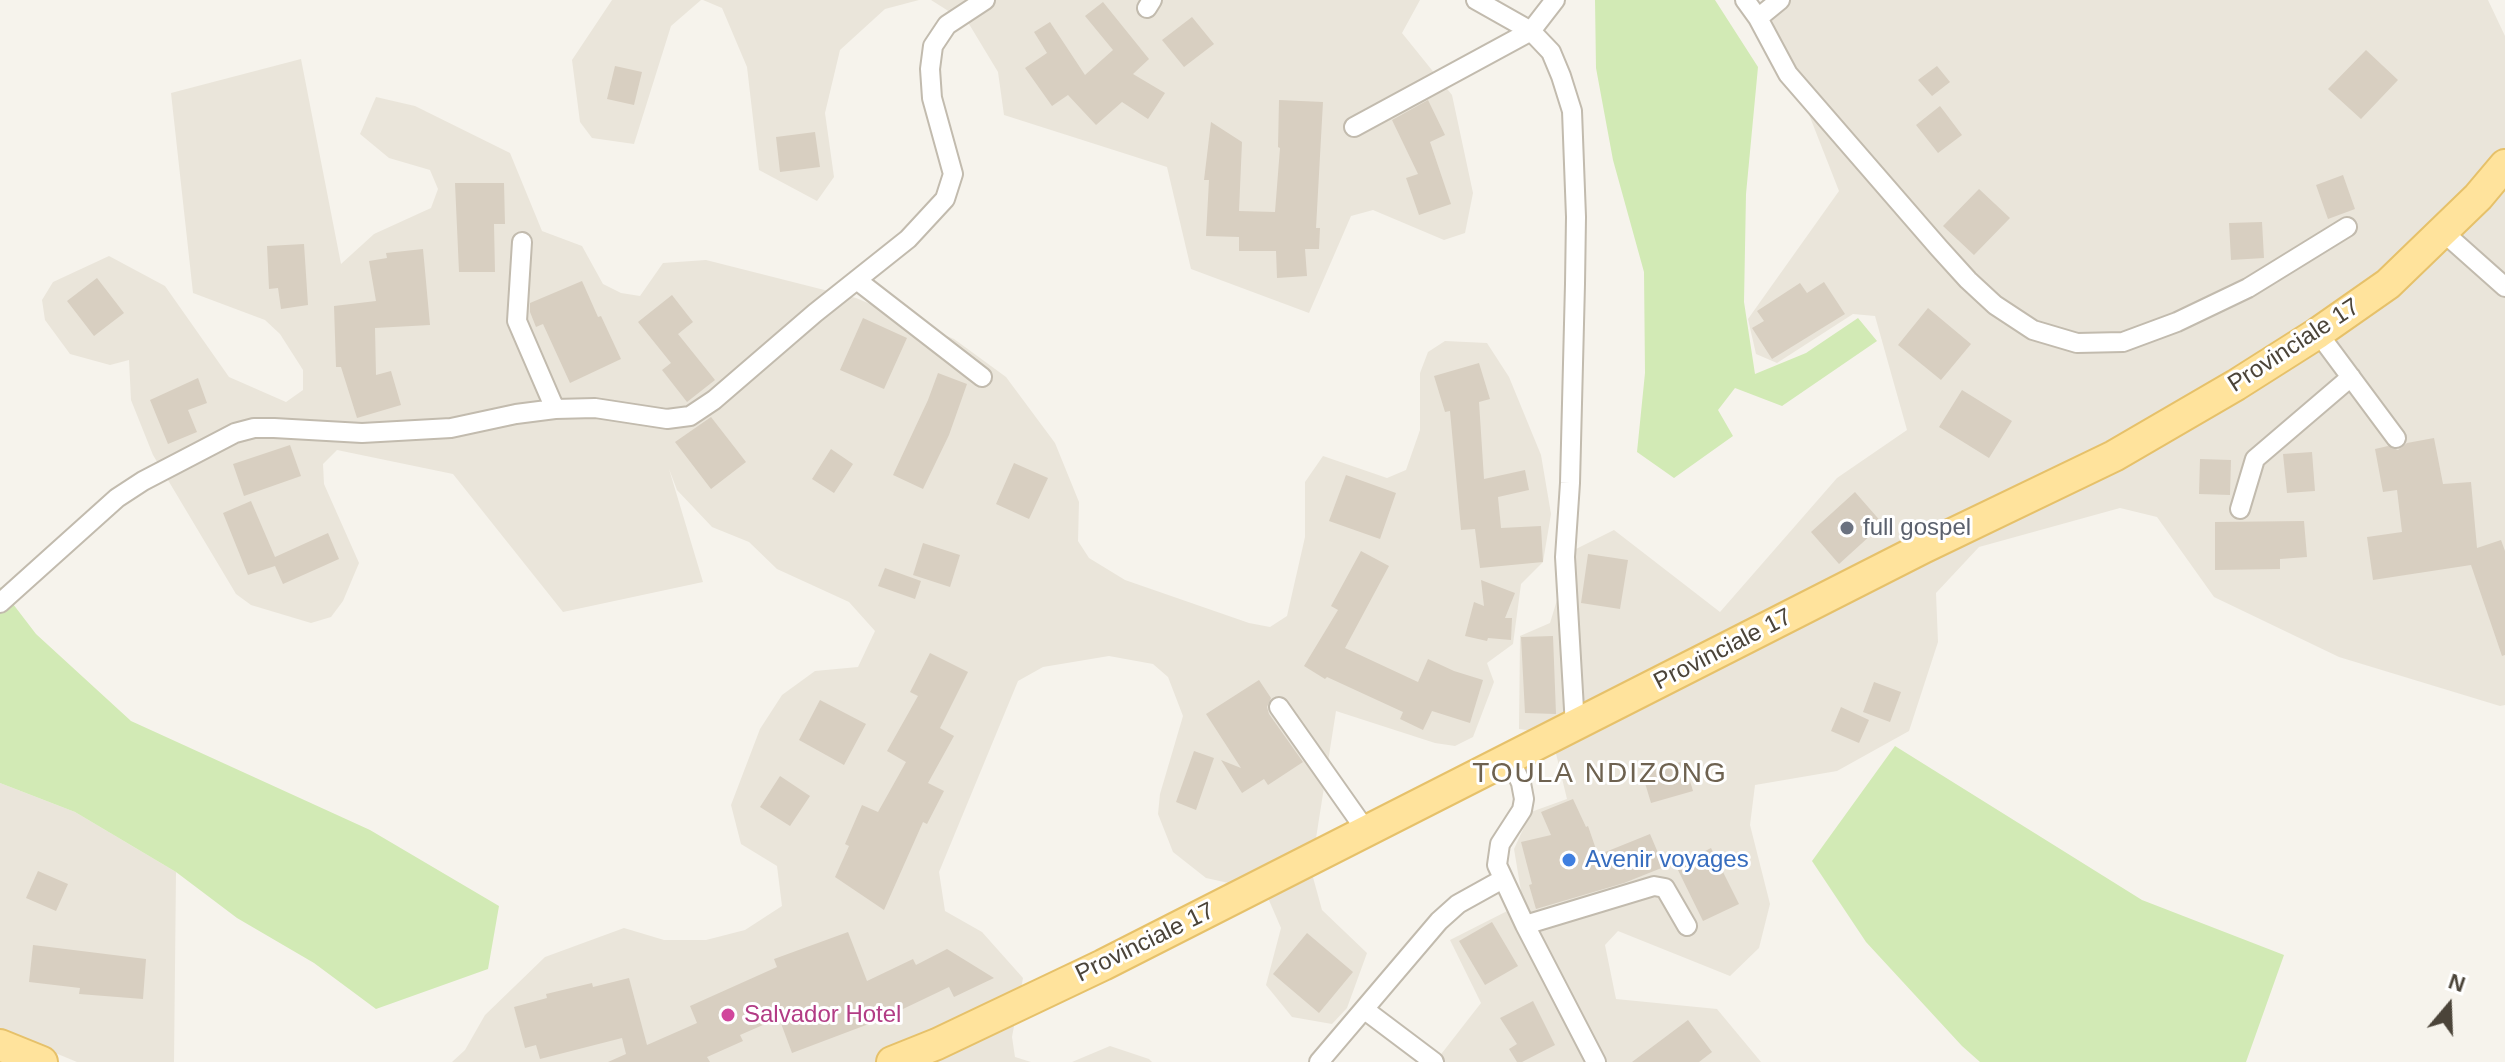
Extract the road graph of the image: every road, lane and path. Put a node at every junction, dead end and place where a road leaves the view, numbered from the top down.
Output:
1 (985, 0) edge
2 (1476, 0) edge
3 (1555, 0) edge
4 (1745, 0) edge
5 (1780, 0) edge
6 (1758, 18) junction
7 (1531, 31) junction
8 (1354, 127) dead end
9 (2505, 165) edge
10 (2347, 227) dead end
11 (2442, 231) junction
12 (522, 242) dead end
13 (858, 281) junction
14 (2505, 287) edge
15 (2318, 333) junction
16 (982, 377) dead end
17 (2351, 377) junction
18 (555, 409) junction
19 (2396, 438) dead end
20 (2240, 509) dead end
21 (0, 603) edge
22 (1279, 707) dead end
23 (1575, 726) junction
24 (1510, 759) junction
25 (1367, 832) junction
26 (1503, 879) junction
27 (1525, 925) junction
28 (1687, 926) dead end
29 (1365, 1010) junction
30 (0, 1045) edge
31 (42, 1062) edge
32 (892, 1062) edge
33 (1319, 1062) edge
34 (1434, 1062) edge
35 (1596, 1062) edge

1 - 13 street
2 - 7 street
3 - 7 street
4 - 6 street
5 - 6 street
6 - 10 street
7 - 8 street
7 - 23 street
9 - 11 main road, Provinciale 17
11 - 14 street
11 - 15 main road, Provinciale 17
12 - 18 street
13 - 16 street
13 - 18 street
15 - 17 street
15 - 23 main road, Provinciale 17
17 - 19 street
17 - 20 street
18 - 21 street
22 - 25 street
23 - 24 main road, Provinciale 17
24 - 25 main road, Provinciale 17
24 - 26 street
25 - 32 main road, Provinciale 17
26 - 27 street
26 - 29 street
27 - 28 street
27 - 35 street
29 - 33 street
29 - 34 street
30 - 31 main road

